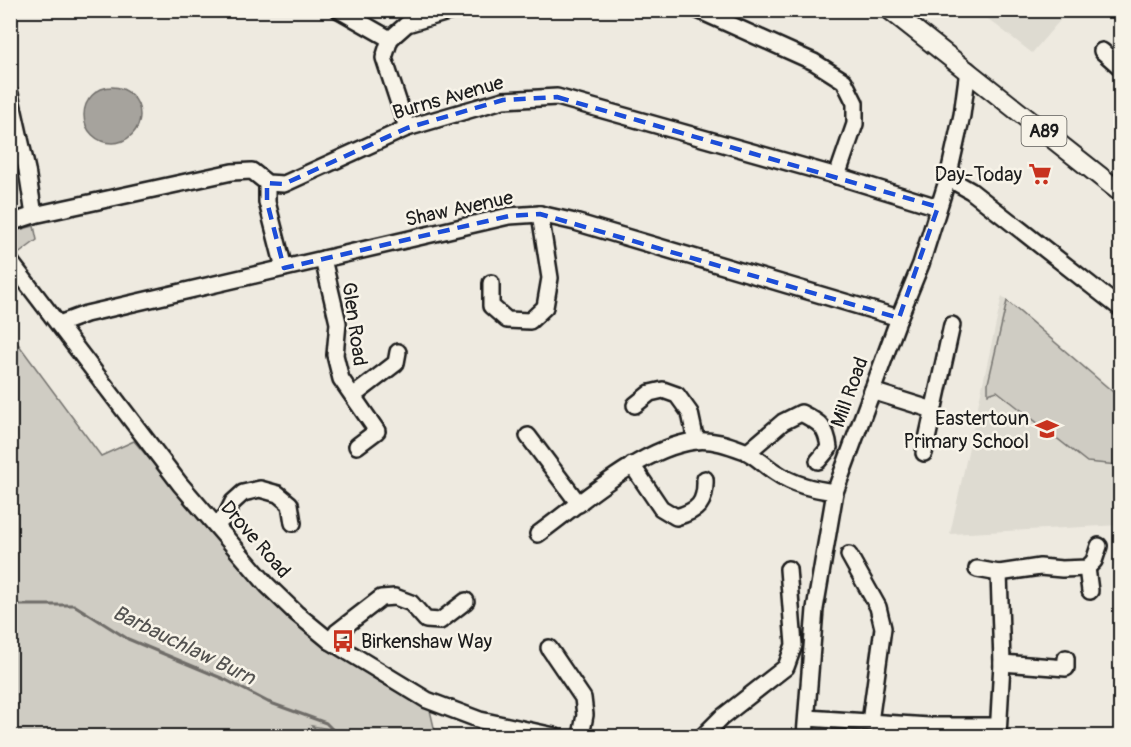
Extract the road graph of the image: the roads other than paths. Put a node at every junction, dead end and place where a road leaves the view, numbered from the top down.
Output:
1 (339, 10) edge
2 (455, 10) edge
3 (698, 10) edge
4 (890, 10) edge
5 (390, 39) junction
6 (1102, 51) dead end
7 (1120, 67) edge
8 (968, 70) junction
9 (10, 94) edge
10 (407, 128) junction
11 (837, 176) junction
12 (948, 178) junction
13 (267, 183) junction
14 (1120, 192) edge
15 (938, 207) junction
16 (540, 214) junction
17 (34, 215) junction
18 (10, 223) edge
19 (323, 259) junction
20 (10, 261) edge
21 (284, 268) junction
22 (490, 284) dead end
23 (1120, 308) edge
24 (899, 318) junction
25 (59, 324) junction
26 (952, 325) dead end
27 (398, 352) dead end
28 (872, 391) junction
29 (353, 396) junction
30 (635, 405) dead end
31 (933, 410) junction
32 (528, 436) dead end
33 (696, 441) junction
34 (357, 446) dead end
35 (748, 452) junction
36 (924, 453) dead end
37 (818, 461) dead end
38 (632, 465) junction
39 (705, 479) dead end
40 (835, 492) junction
41 (579, 504) junction
42 (293, 524) dead end
43 (216, 525) junction
44 (538, 534) dead end
45 (1099, 546) dead end
46 (849, 555) dead end
47 (1087, 568) junction
48 (788, 569) dead end
49 (977, 569) dead end
50 (999, 573) junction
51 (1090, 591) dead end
52 (466, 601) dead end
53 (330, 641) junction
54 (549, 648) dead end
55 (1002, 663) junction
56 (1066, 668) dead end
57 (807, 718) junction
58 (870, 722) junction
59 (928, 731) edge
60 (998, 731) edge
61 (554, 736) edge
62 (581, 736) edge
63 (703, 736) edge
64 (805, 736) edge

1 - 5 street
2 - 5 street
3 - 11 street
4 - 8 main road, A89
5 - 10 street
6 - 7 street
8 - 12 street, Mill Road
8 - 14 main road, A89
9 - 17 street
10 - 11 street, Burns Avenue
10 - 13 street, Burns Avenue
11 - 15 street, Burns Avenue
12 - 15 street, Mill Road
12 - 23 street
13 - 17 street
13 - 21 street
15 - 24 street, Mill Road
16 - 19 street, Shaw Avenue
16 - 22 street
16 - 24 street, Shaw Avenue
17 - 18 street
19 - 21 street, Shaw Avenue
19 - 29 street, Glen Road
20 - 25 street, Drove Road
21 - 25 street, Shaw Avenue
24 - 28 street, Mill Road
25 - 43 street, Drove Road
26 - 31 street
27 - 29 street
28 - 31 street
28 - 40 street, Mill Road
29 - 34 street, Glen Road
30 - 33 street
31 - 36 street
32 - 41 street
33 - 35 street
33 - 38 street
35 - 37 street
35 - 40 street
38 - 39 street
38 - 41 street
40 - 57 street, Mill Road
41 - 44 street
42 - 43 street
43 - 53 street, Drove Road
45 - 47 street
46 - 58 street
47 - 50 street
47 - 51 street
48 - 63 street
49 - 50 street
50 - 55 street
52 - 53 street
53 - 61 street, Drove Road
54 - 62 street
55 - 56 street
55 - 60 street
57 - 58 street
57 - 64 street, Mill Road
58 - 59 street
59 - 60 street

